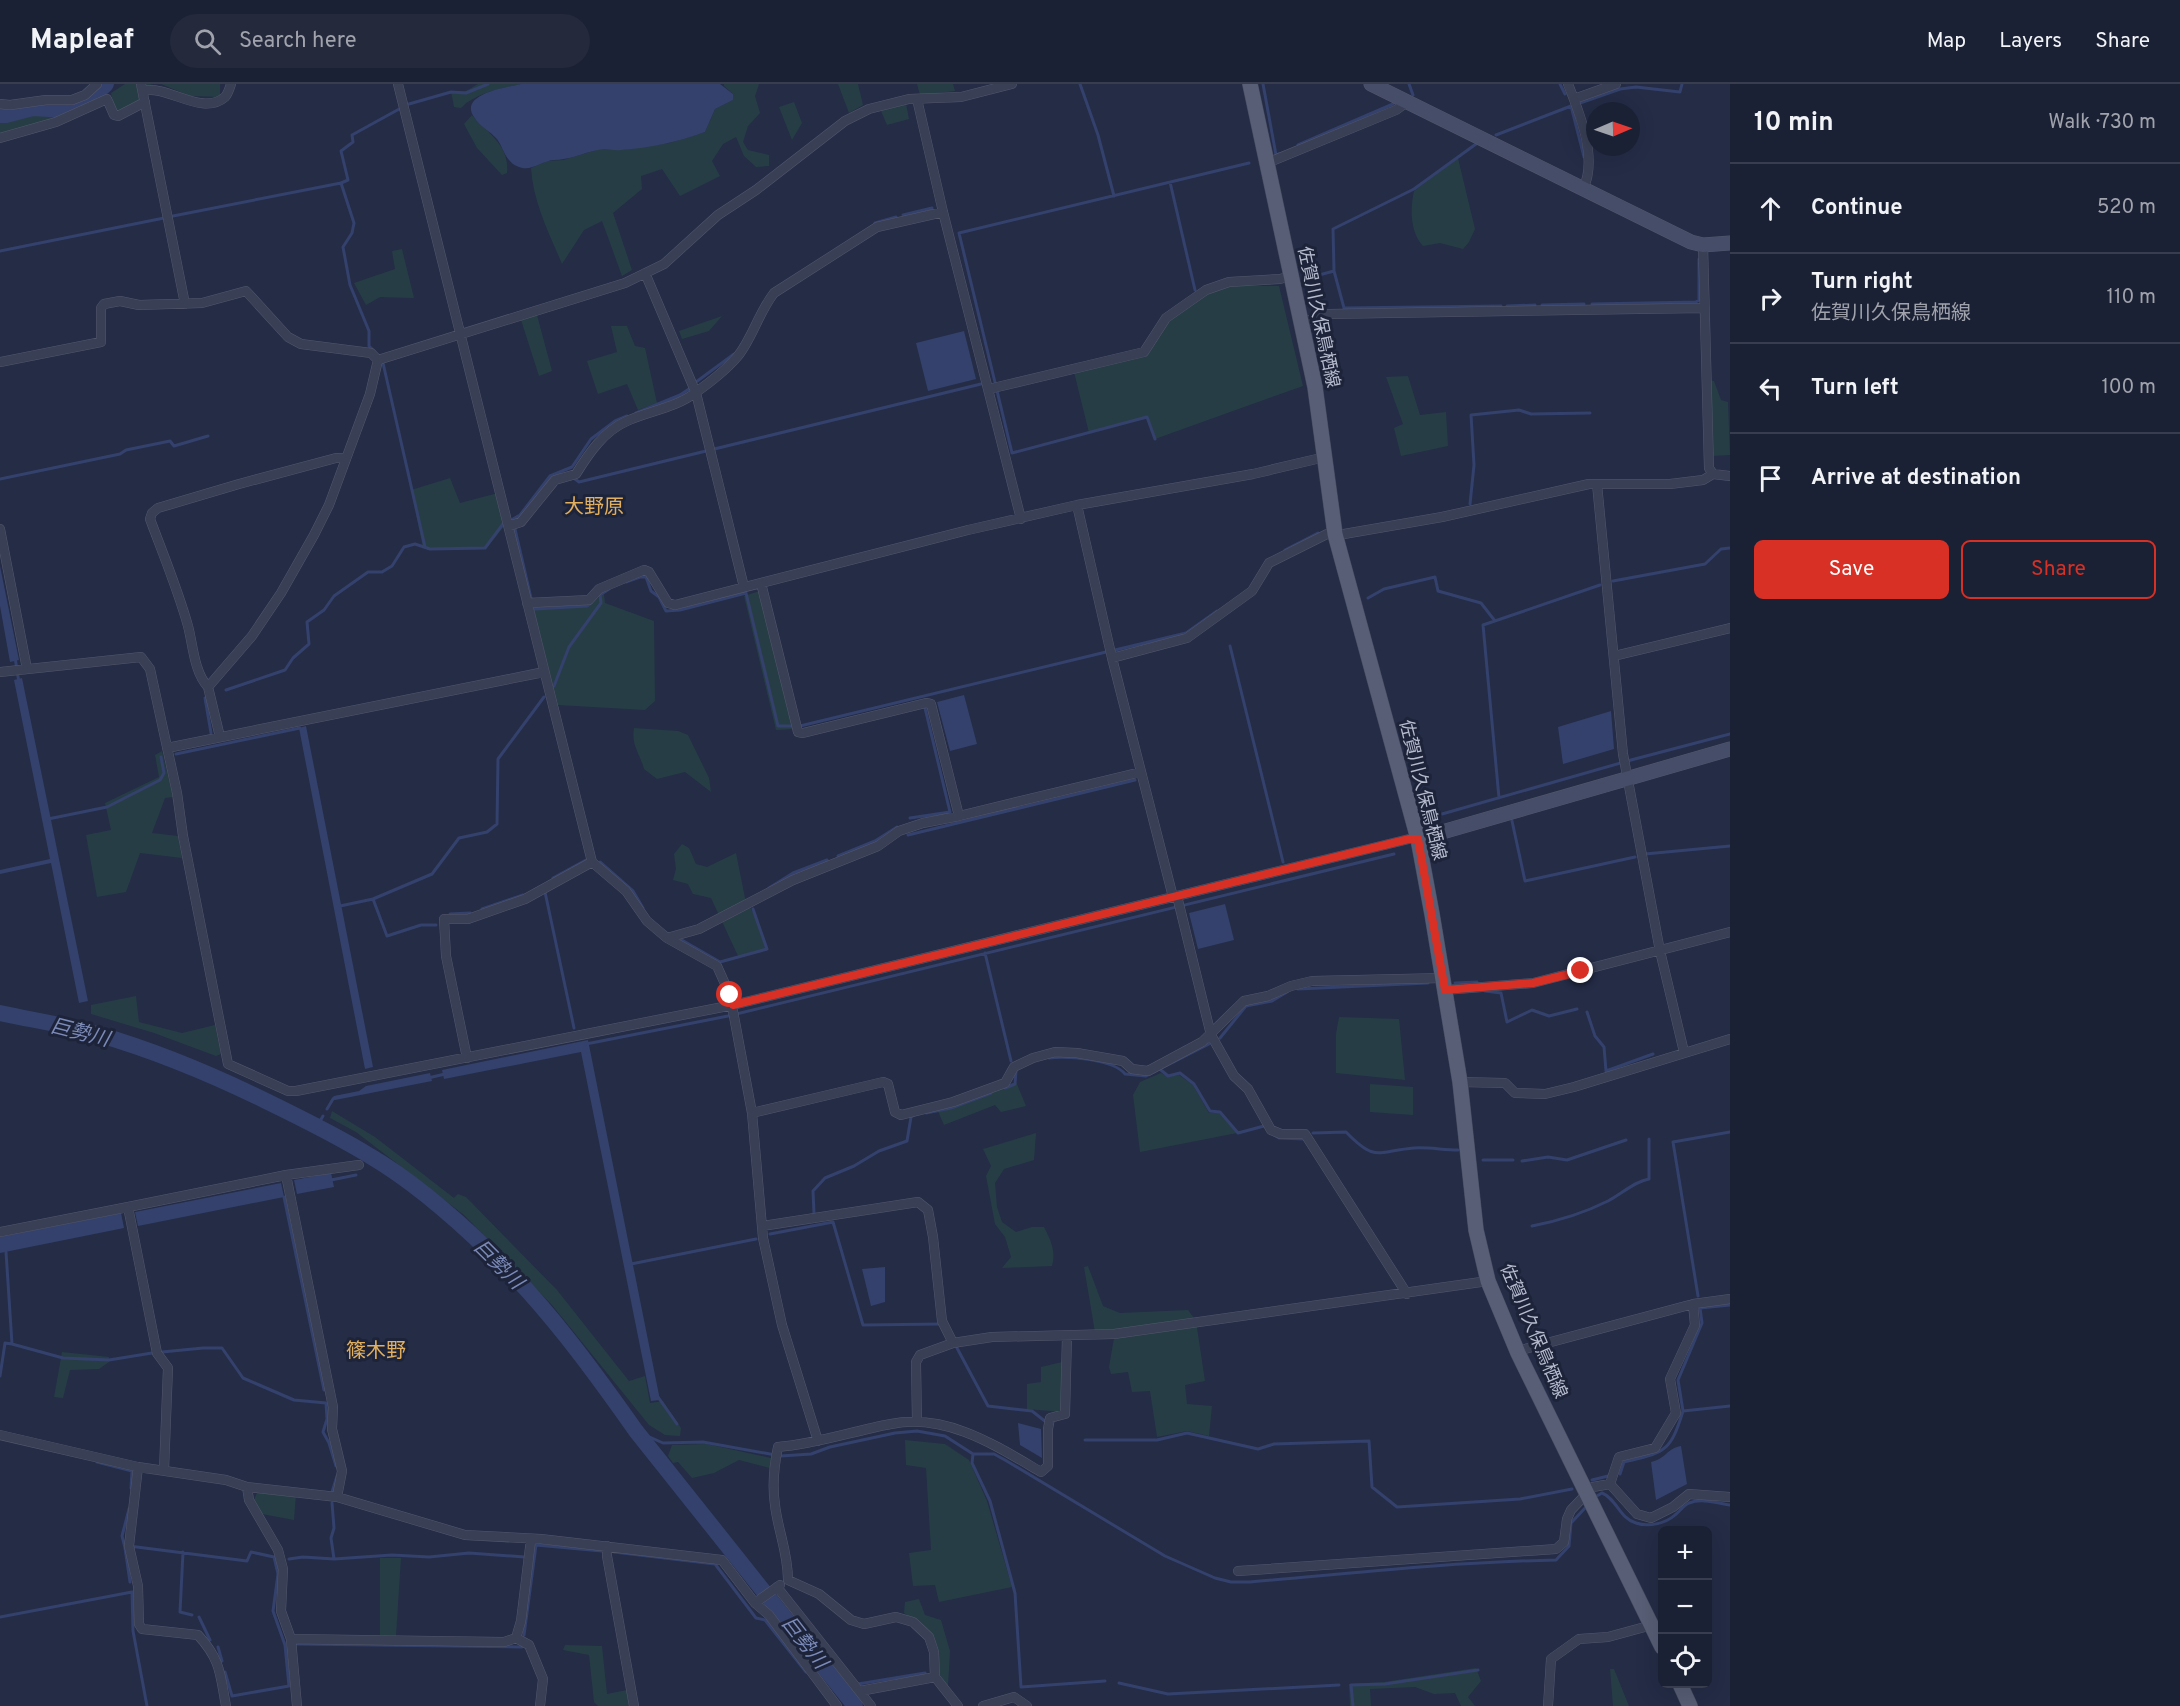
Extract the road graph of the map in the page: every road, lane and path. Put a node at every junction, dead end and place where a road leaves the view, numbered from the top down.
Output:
1 (97, 84) edge
2 (231, 84) edge
3 (398, 84) edge
4 (1012, 84) edge
5 (1250, 84) edge
6 (1371, 84) edge
7 (1568, 84) edge
8 (1616, 84) edge
9 (142, 88) edge
10 (917, 99) junction
11 (1574, 99) junction
12 (145, 102) junction
13 (1407, 102) junction
14 (0, 104) edge
15 (0, 138) edge
16 (1267, 163) junction
17 (1583, 189) junction
18 (943, 212) junction
19 (1730, 243) edge
20 (1703, 245) junction
21 (645, 273) junction
22 (1291, 276) junction
23 (185, 304) junction
24 (1703, 308) junction
25 (1301, 323) junction
26 (462, 335) junction
27 (378, 360) junction
28 (0, 362) edge
29 (993, 388) junction
30 (696, 393) junction
31 (1325, 457) junction
32 (345, 458) junction
33 (1713, 474) junction
34 (1730, 476) edge
35 (1597, 484) junction
36 (1077, 505) junction
37 (1021, 519) junction
38 (509, 526) junction
39 (0, 529) edge
40 (1335, 534) junction
41 (761, 582) junction
42 (744, 587) junction
43 (527, 603) junction
44 (1730, 628) edge
45 (1614, 656) junction
46 (1112, 658) junction
47 (20, 670) junction
48 (0, 672) edge
49 (544, 672) junction
50 (208, 687) junction
51 (220, 737) junction
52 (167, 748) junction
53 (1730, 749) edge
54 (1141, 772) junction
55 (1627, 772) junction
56 (959, 816) junction
57 (1418, 839) junction
58 (592, 862) junction
59 (1175, 897) junction
60 (1730, 932) edge
61 (667, 938) junction
62 (1660, 951) junction
63 (1444, 984) junction
64 (733, 1005) junction
65 (1211, 1035) junction
66 (1730, 1039) edge
67 (1684, 1052) junction
68 (467, 1058) junction
69 (1460, 1082) junction
70 (752, 1113) junction
71 (359, 1165) dead end
72 (286, 1175) junction
73 (128, 1207) junction
74 (762, 1226) junction
75 (0, 1232) edge
76 (1488, 1281) junction
77 (1407, 1294) junction
78 (1730, 1299) edge
79 (1693, 1304) junction
80 (1067, 1336) junction
81 (953, 1343) junction
82 (1518, 1353) junction
83 (917, 1422) junction
84 (0, 1435) edge
85 (818, 1441) junction
86 (138, 1467) junction
87 (164, 1470) junction
88 (1610, 1484) junction
89 (247, 1487) junction
90 (1588, 1493) junction
91 (337, 1497) junction
92 (1730, 1497) edge
93 (531, 1539) junction
94 (607, 1546) junction
95 (1238, 1571) dead end
96 (788, 1580) junction
97 (777, 1587) junction
98 (755, 1603) junction
99 (1652, 1625) junction
100 (516, 1638) junction
101 (1658, 1638) edge
102 (291, 1640) junction
103 (935, 1677) junction
104 (1682, 1688) edge
105 (860, 1691) junction
106 (226, 1706) edge
107 (297, 1706) edge
108 (540, 1706) edge
109 (634, 1706) edge
110 (837, 1706) edge
111 (871, 1706) edge
112 (958, 1706) edge
113 (983, 1706) edge
114 (1027, 1706) edge
115 (1548, 1706) edge
116 (1690, 1706) edge

1 - 14 street
2 - 9 street
3 - 26 street
4 - 10 street
5 - 16 main road, 佐賀川久保鳥栖線
6 - 13 street
7 - 11 street
8 - 11 street
9 - 12 street
10 - 18 street
10 - 21 street
11 - 17 street
12 - 15 street
12 - 23 street
13 - 16 street
13 - 17 street
16 - 22 main road, 佐賀川久保鳥栖線
17 - 20 street
18 - 29 street
18 - 30 street
19 - 20 street
20 - 24 street
21 - 26 street
21 - 30 street
22 - 25 main road, 佐賀川久保鳥栖線
22 - 29 street
23 - 27 street
23 - 28 street
24 - 25 street
24 - 33 street
25 - 31 main road, 佐賀川久保鳥栖線
26 - 27 street
26 - 38 street
27 - 32 street
29 - 37 street
30 - 38 street
30 - 42 street
31 - 36 street
31 - 40 main road, 佐賀川久保鳥栖線
32 - 50 street
32 - 50 street
33 - 34 street
33 - 35 street
35 - 40 street
35 - 45 street
36 - 37 street
36 - 46 street
37 - 41 street
38 - 43 street
39 - 47 street
40 - 46 street
40 - 57 main road, 佐賀川久保鳥栖線
41 - 42 street
41 - 56 street
42 - 43 street
43 - 49 street
44 - 45 street
45 - 55 street
46 - 54 street
47 - 48 street
47 - 52 street
49 - 51 street
49 - 58 street
50 - 51 street
51 - 52 street
52 - 68 street
53 - 55 street
54 - 56 street
54 - 59 street
55 - 57 street
55 - 62 street
56 - 61 street
57 - 59 street
57 - 63 main road, 佐賀川久保鳥栖線
58 - 61 street
58 - 68 street
59 - 64 street
59 - 65 street
60 - 62 street
61 - 64 street
62 - 63 street
62 - 67 street
63 - 65 street
63 - 69 main road, 佐賀川久保鳥栖線
64 - 68 street
64 - 70 street
65 - 70 street
65 - 77 street
66 - 67 street
67 - 69 street
69 - 76 main road, 佐賀川久保鳥栖線
70 - 74 street
71 - 72 street
72 - 73 street
72 - 91 street
73 - 75 street
73 - 87 street
74 - 81 street
74 - 85 street
76 - 77 street
76 - 82 main road, 佐賀川久保鳥栖線
77 - 80 street
78 - 79 street
79 - 82 street
79 - 88 street
80 - 81 street
80 - 83 street
81 - 83 street
82 - 90 main road, 佐賀川久保鳥栖線
83 - 85 street
84 - 86 street
85 - 96 street
86 - 87 street
86 - 106 street
87 - 89 street
88 - 90 street
88 - 92 street
89 - 91 street
89 - 102 street
90 - 95 street
90 - 99 main road, 佐賀川久保鳥栖線
91 - 93 street
93 - 94 street
93 - 100 street
94 - 98 street
94 - 109 street
96 - 97 street
96 - 103 street
97 - 98 street
97 - 105 street
98 - 110 street
99 - 101 main road
99 - 115 street
100 - 102 street
100 - 108 street
102 - 107 street
103 - 105 street
103 - 112 street
104 - 116 main road
105 - 111 street
113 - 114 street

